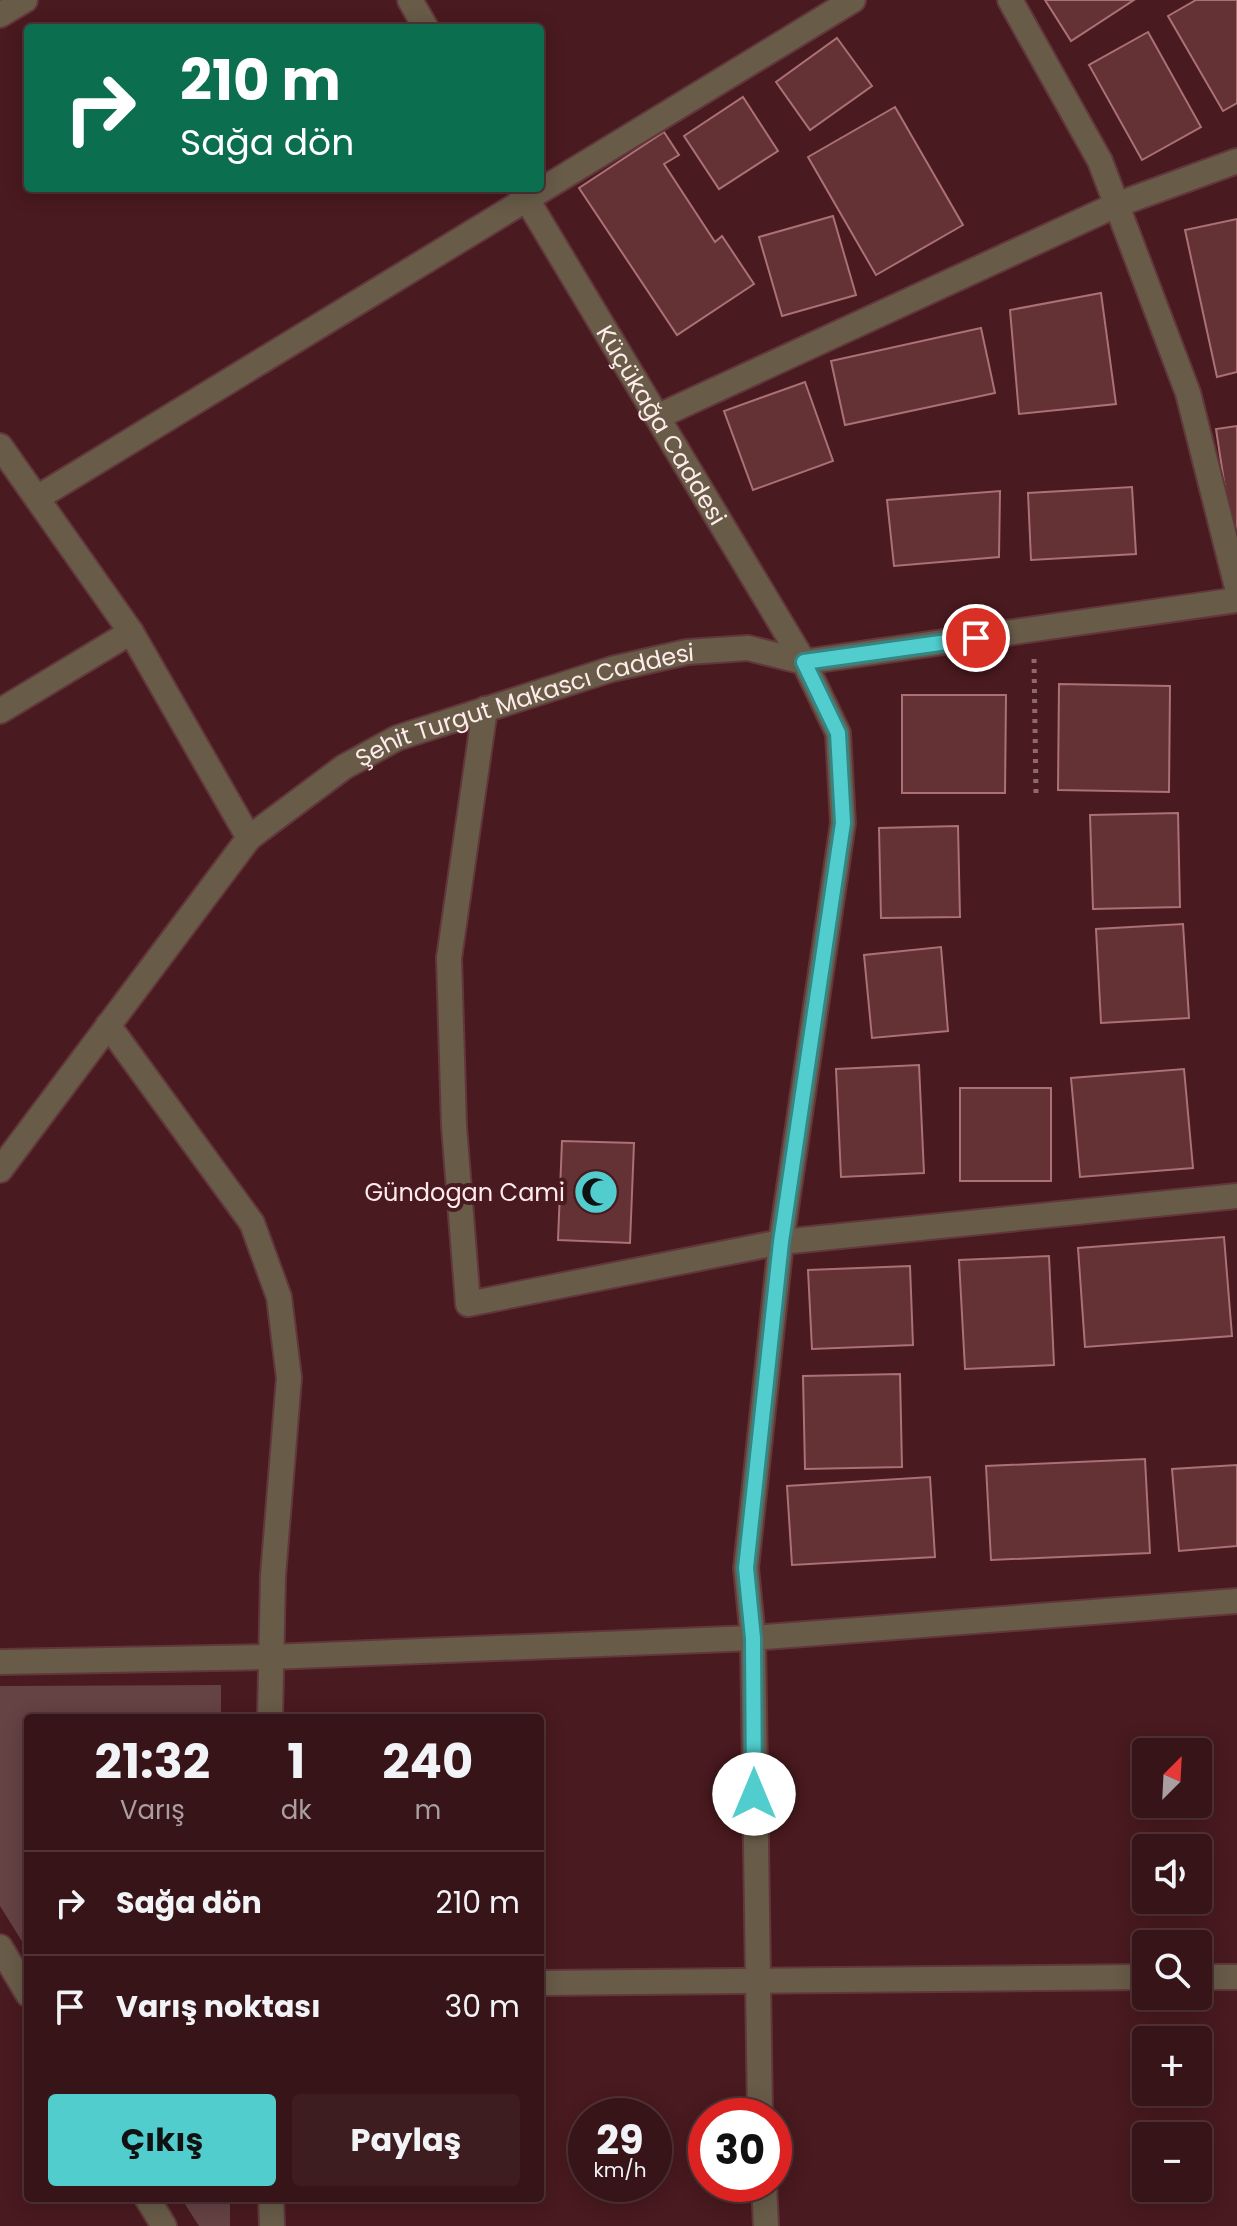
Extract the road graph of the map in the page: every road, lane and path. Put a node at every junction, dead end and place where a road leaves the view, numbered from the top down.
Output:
1 (25, 0) edge
2 (410, 0) edge
3 (853, 0) edge
4 (1010, 0) edge
5 (0, 15) edge
6 (424, 24) edge
7 (1237, 161) edge
8 (544, 182) edge
9 (523, 194) edge
10 (1116, 205) junction
11 (659, 416) junction
12 (0, 446) edge
13 (37, 498) junction
14 (1237, 587) edge
15 (1237, 600) edge
16 (1034, 630) junction
17 (131, 632) junction
18 (804, 662) junction
19 (485, 709) junction
20 (0, 711) edge
21 (1036, 795) dead end
22 (249, 838) junction
23 (108, 1025) junction
24 (0, 1170) edge
25 (1237, 1196) edge
26 (781, 1242) junction
27 (1237, 1601) edge
28 (753, 1638) junction
29 (270, 1657) junction
30 (0, 1662) edge
31 (270, 1714) edge
32 (0, 1947) edge
33 (1132, 1977) edge
34 (1212, 1977) edge
35 (1237, 1977) edge
36 (756, 1980) junction
37 (544, 1983) edge
38 (24, 1987) edge
39 (759, 2098) edge
40 (149, 2202) edge
41 (271, 2202) edge
42 (765, 2202) edge
43 (164, 2226) edge
44 (272, 2226) edge
45 (766, 2226) edge

1 - 5 street
2 - 6 street
3 - 8 street
4 - 10 street
7 - 10 street
9 - 11 street, Küçükağa Caddesi
9 - 13 street
10 - 11 street
10 - 14 street
11 - 18 street, Küçükağa Caddesi
12 - 13 street
13 - 17 street
15 - 16 street, Şehit Turgut Makascı Caddesi
16 - 18 street, Şehit Turgut Makascı Caddesi
16 - 21 path
17 - 20 street
17 - 22 street
18 - 19 street, Şehit Turgut Makascı Caddesi
18 - 26 street, Küçükağa Caddesi
19 - 22 street, Şehit Turgut Makascı Caddesi
19 - 26 street
22 - 23 street, Şehit Turgut Makascı Caddesi
23 - 24 street, Şehit Turgut Makascı Caddesi
23 - 29 street
25 - 26 street
26 - 28 street, Küçükağa Caddesi
27 - 28 street
28 - 29 street
28 - 36 street, Küçükağa Caddesi
29 - 30 street
29 - 31 street
32 - 38 street
33 - 36 street
34 - 35 street
36 - 37 street
36 - 39 street, Küçükağa Caddesi
40 - 43 street
41 - 44 street
42 - 45 street

